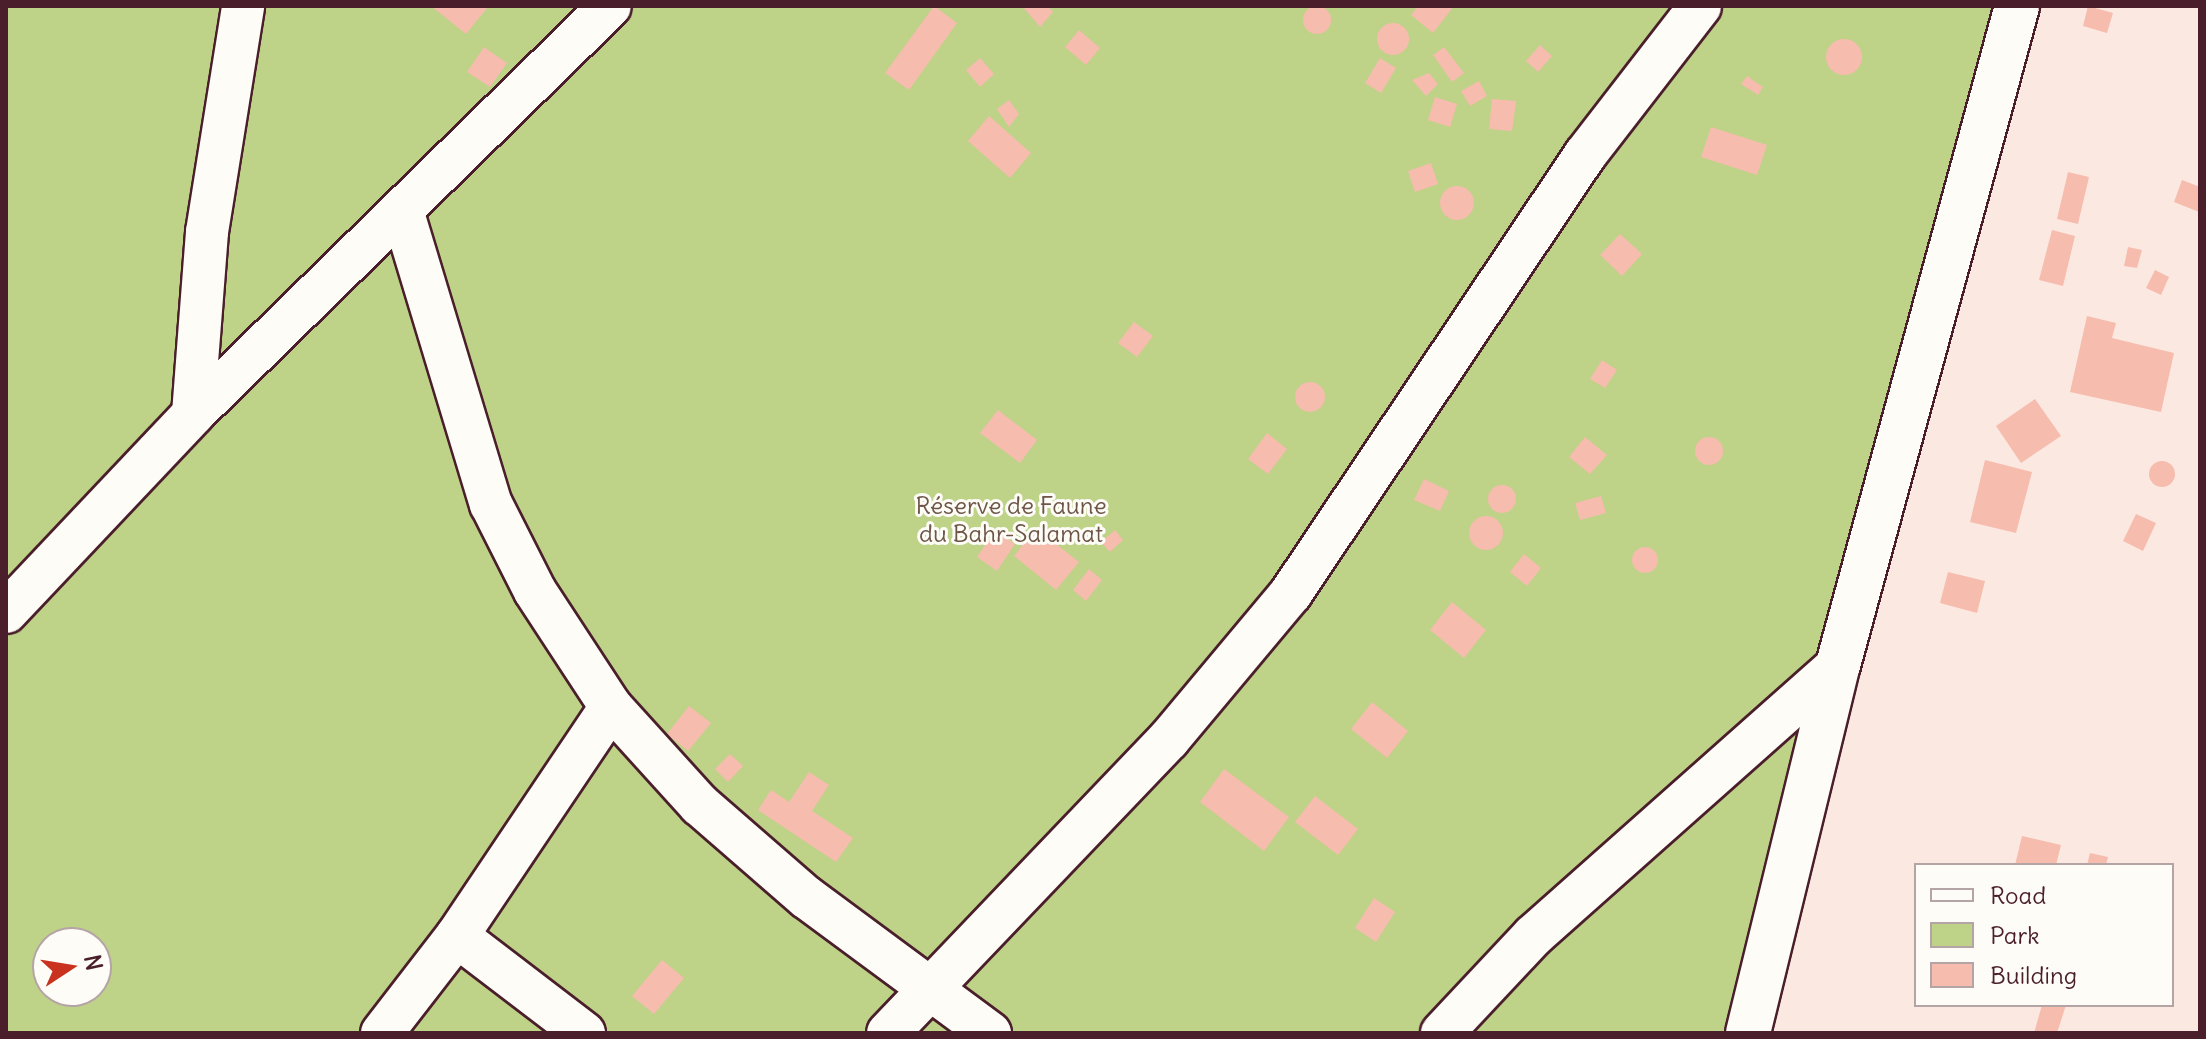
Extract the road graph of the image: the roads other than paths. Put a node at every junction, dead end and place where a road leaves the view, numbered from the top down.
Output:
1 (243, 6) edge
2 (610, 6) edge
3 (1700, 6) edge
4 (2017, 6) edge
5 (402, 210) junction
6 (193, 414) junction
7 (6, 612) edge
8 (1838, 665) junction
9 (611, 707) junction
10 (457, 936) junction
11 (932, 984) junction
12 (382, 1033) edge
13 (584, 1033) edge
14 (888, 1033) edge
15 (990, 1033) edge
16 (1442, 1033) edge
17 (1748, 1033) edge

1 - 6 street
2 - 5 street
3 - 11 street
4 - 8 main road
5 - 6 street
5 - 9 street
6 - 7 street
8 - 16 street
8 - 17 main road
9 - 10 street
9 - 11 street
10 - 12 street
10 - 13 street
11 - 14 street
11 - 15 street

